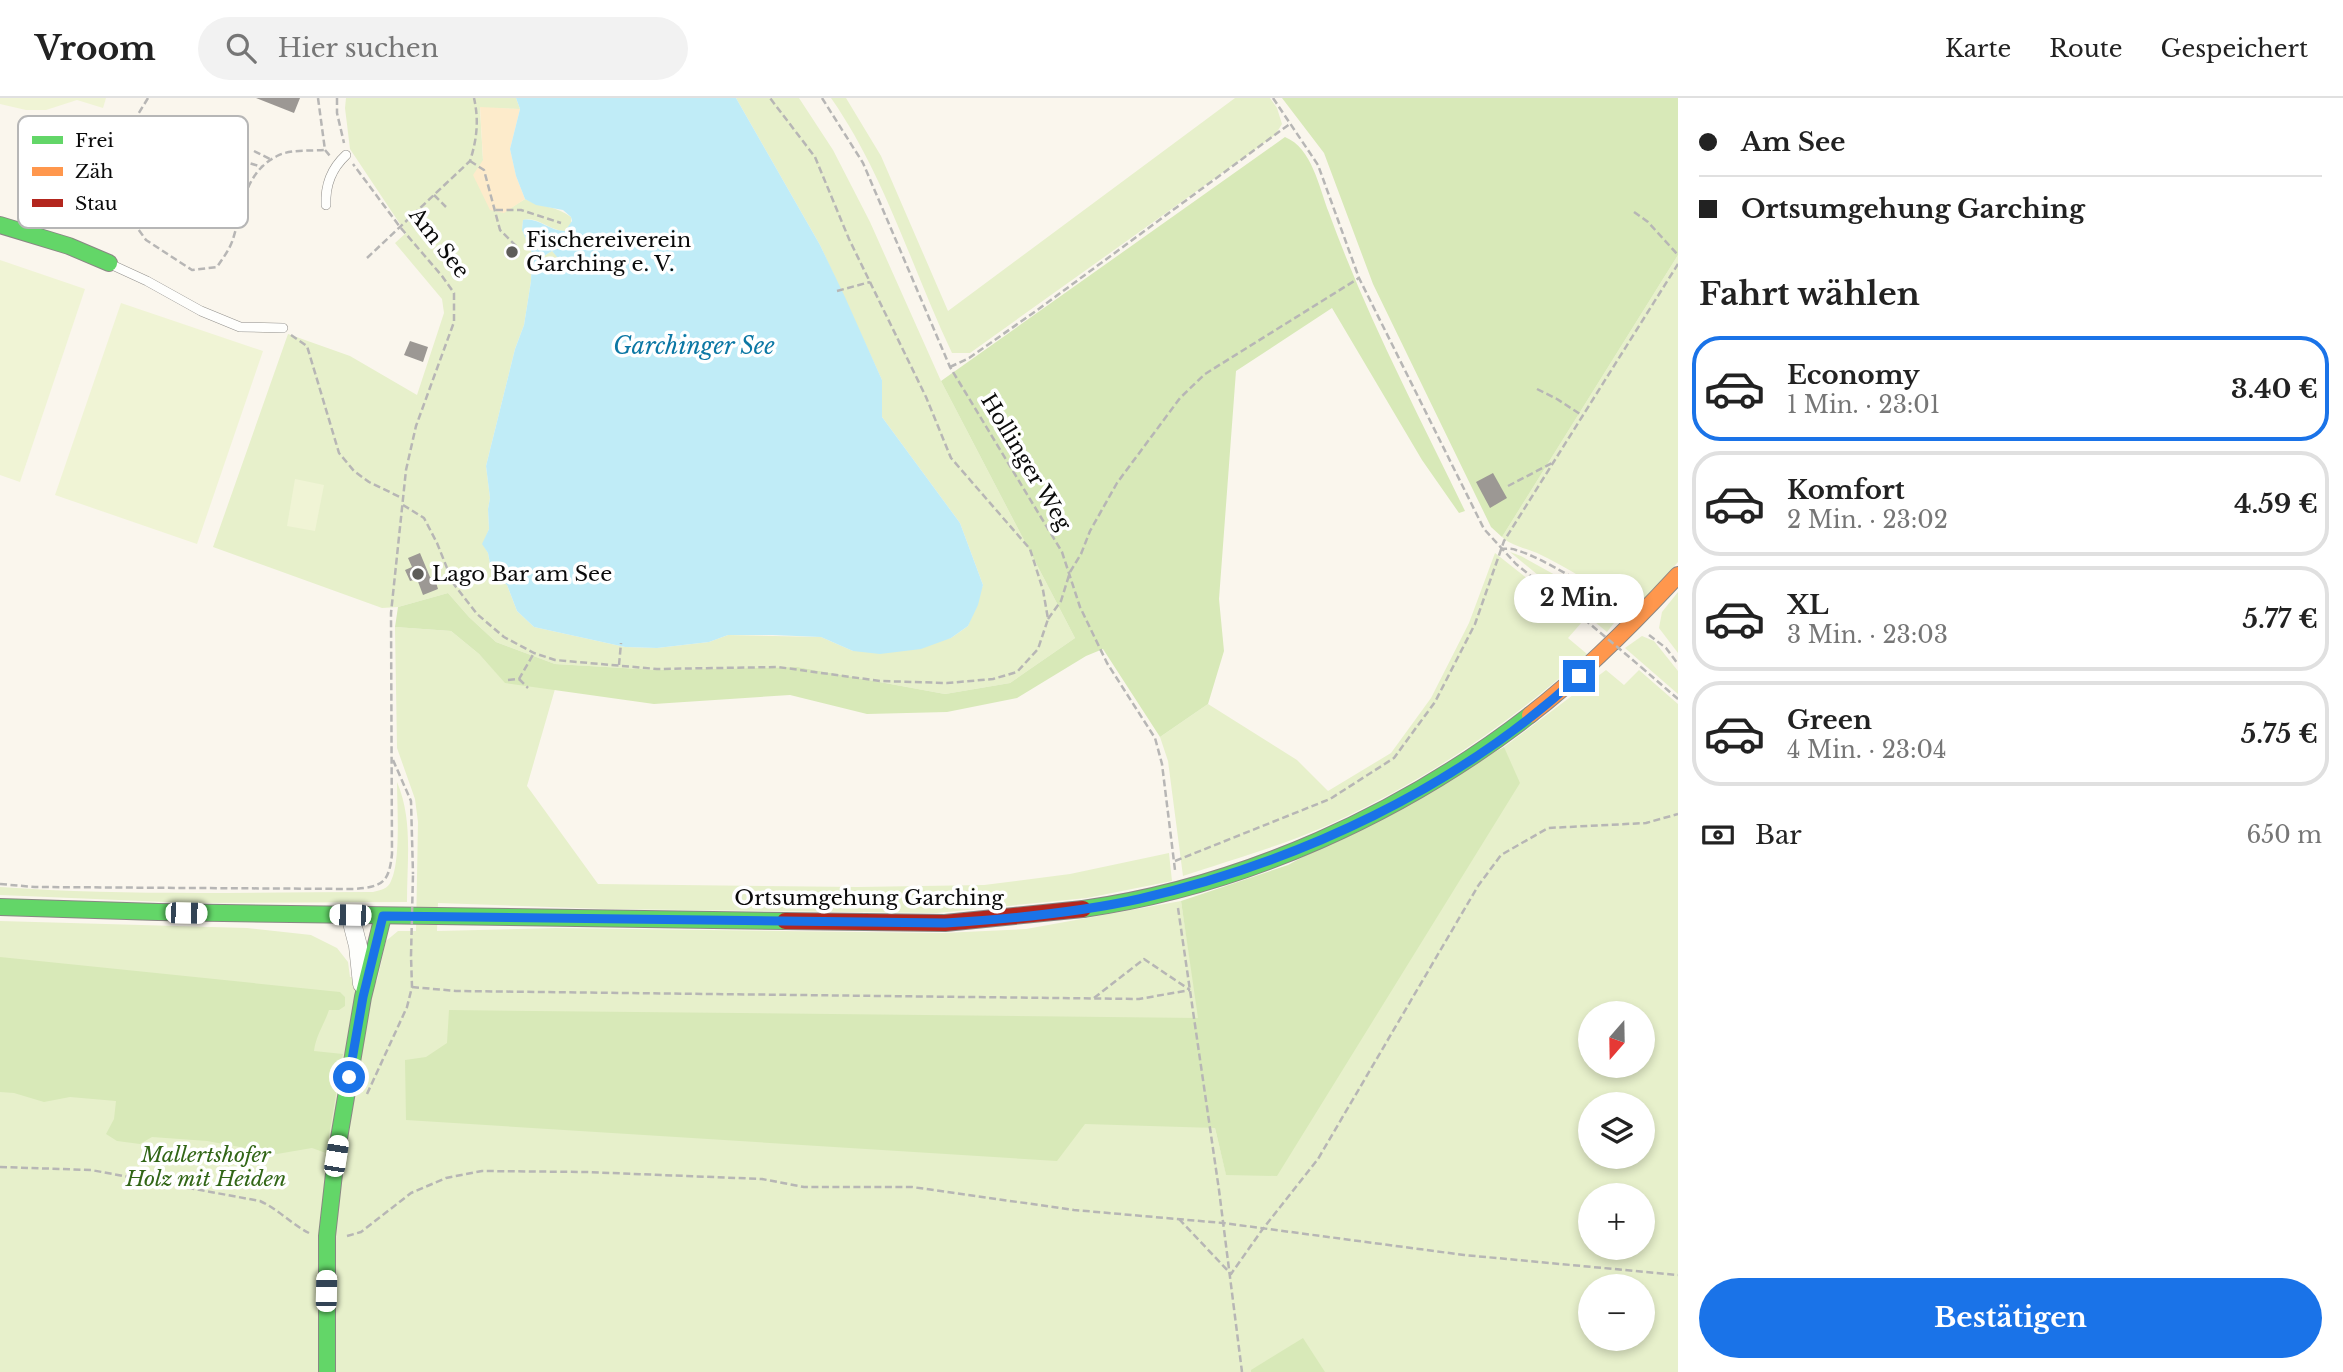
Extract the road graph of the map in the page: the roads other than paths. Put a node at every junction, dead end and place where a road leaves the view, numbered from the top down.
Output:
1 (346, 155) road end
2 (326, 205) dead end
3 (0, 225) edge
4 (109, 263) joint
5 (283, 328) road end
6 (1678, 575) edge
7 (0, 907) edge
8 (350, 915) junction
9 (383, 916) junction
10 (363, 997) junction
11 (327, 1372) edge

1 - 2 lane
3 - 4 main road
4 - 5 lane
6 - 9 main road, Ortsumgehung Garching
7 - 8 main road, Ortsumgehung Garching
8 - 9 main road, Ortsumgehung Garching
8 - 10 street
9 - 10 main road
10 - 11 main road

